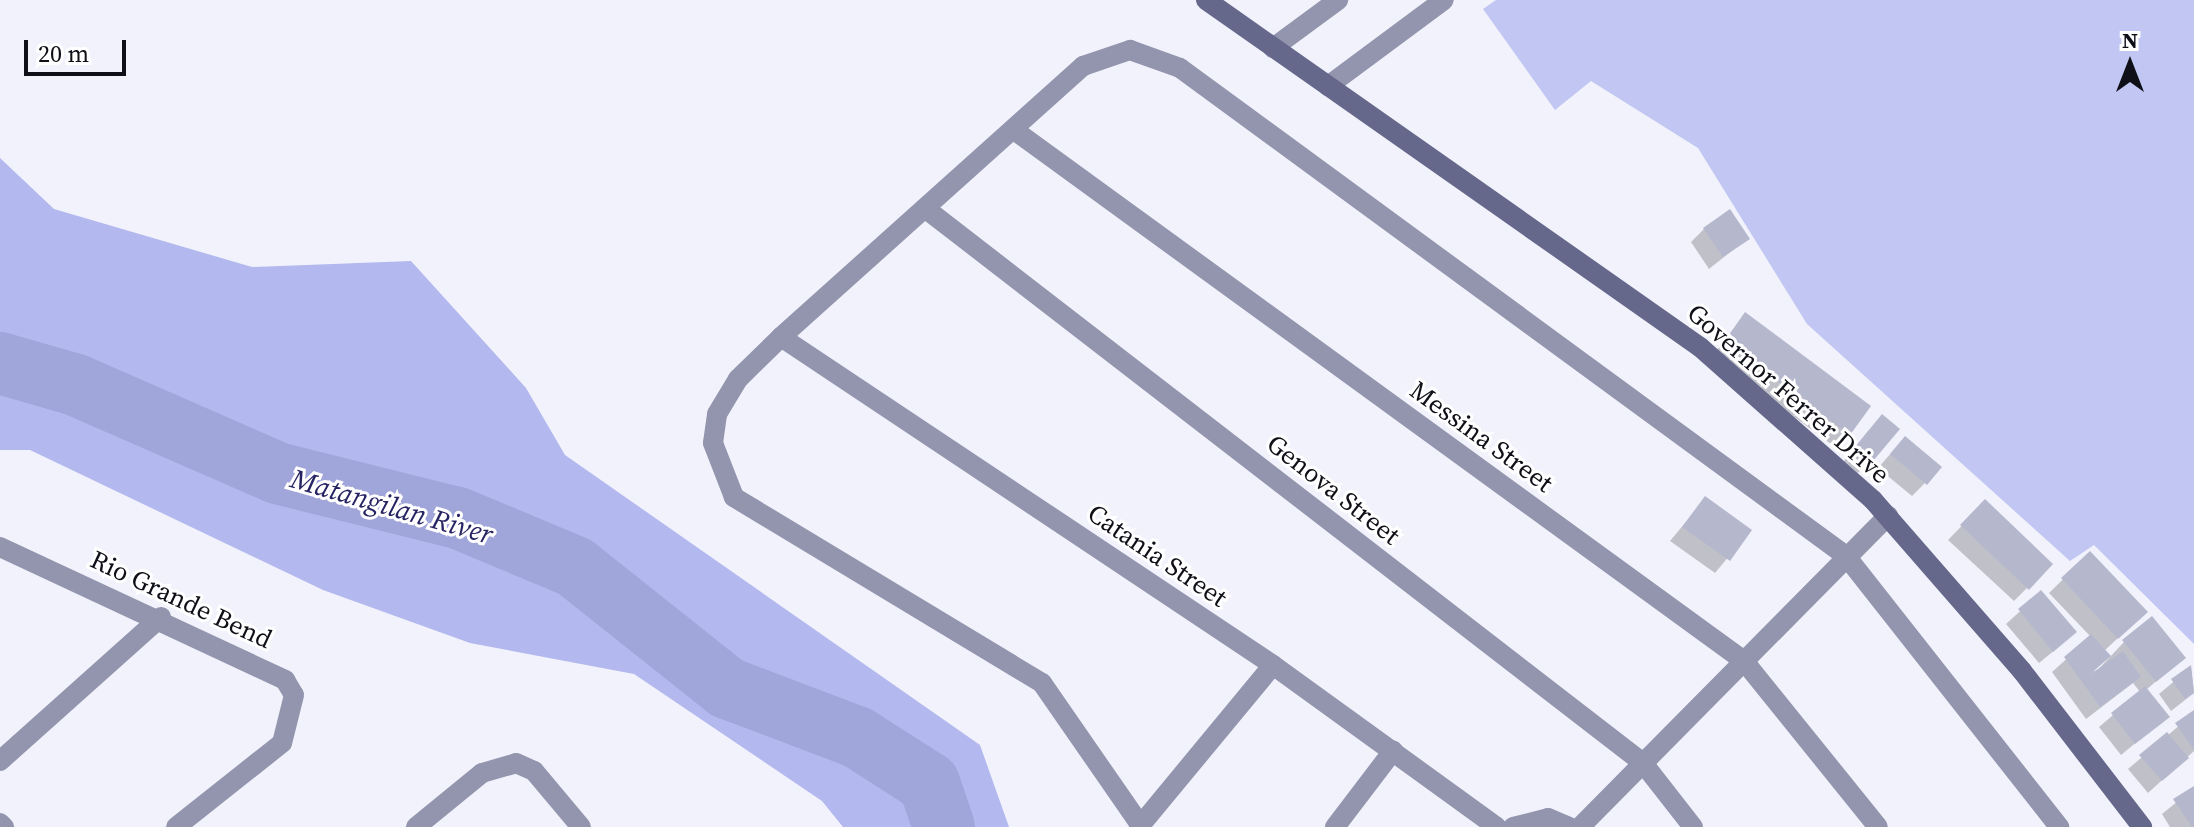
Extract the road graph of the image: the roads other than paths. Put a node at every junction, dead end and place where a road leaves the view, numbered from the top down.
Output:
1 (1206, 0) edge
2 (1338, 0) edge
3 (1444, 0) edge
4 (1273, 48) junction
5 (1328, 86) junction
6 (1014, 130) junction
7 (926, 209) junction
8 (781, 337) junction
9 (1888, 516) junction
10 (0, 547) edge
11 (1846, 556) junction
12 (161, 617) junction
13 (1744, 661) junction
14 (1273, 665) junction
15 (1393, 751) junction
16 (0, 761) edge
17 (1643, 763) junction
18 (1140, 826) edge
19 (176, 827) edge
20 (416, 827) edge
21 (581, 827) edge
22 (1335, 827) edge
23 (1497, 827) edge
24 (1513, 827) edge
25 (1569, 827) edge
26 (1580, 827) edge
27 (1693, 827) edge
28 (1878, 827) edge
29 (2059, 827) edge
30 (2142, 827) edge

1 - 4 main road, Governor Ferrer Drive
2 - 4 street
3 - 5 street
4 - 5 main road, Governor Ferrer Drive
5 - 9 main road, Governor Ferrer Drive
6 - 7 street
6 - 11 street
6 - 13 street, Messina Street
7 - 8 street
7 - 17 street, Genova Street
8 - 14 street, Catania Street
8 - 18 street
9 - 11 street
9 - 30 main road, Governor Ferrer Drive
10 - 12 street, Rio Grande Bend
11 - 13 street
11 - 29 street
12 - 16 street
12 - 19 street, Rio Grande Bend
13 - 17 street
13 - 28 street, Messina Street
14 - 15 street, Catania Street
14 - 18 street
15 - 22 street
15 - 23 street, Catania Street
17 - 26 street
17 - 27 street, Genova Street
20 - 21 street
24 - 25 street

